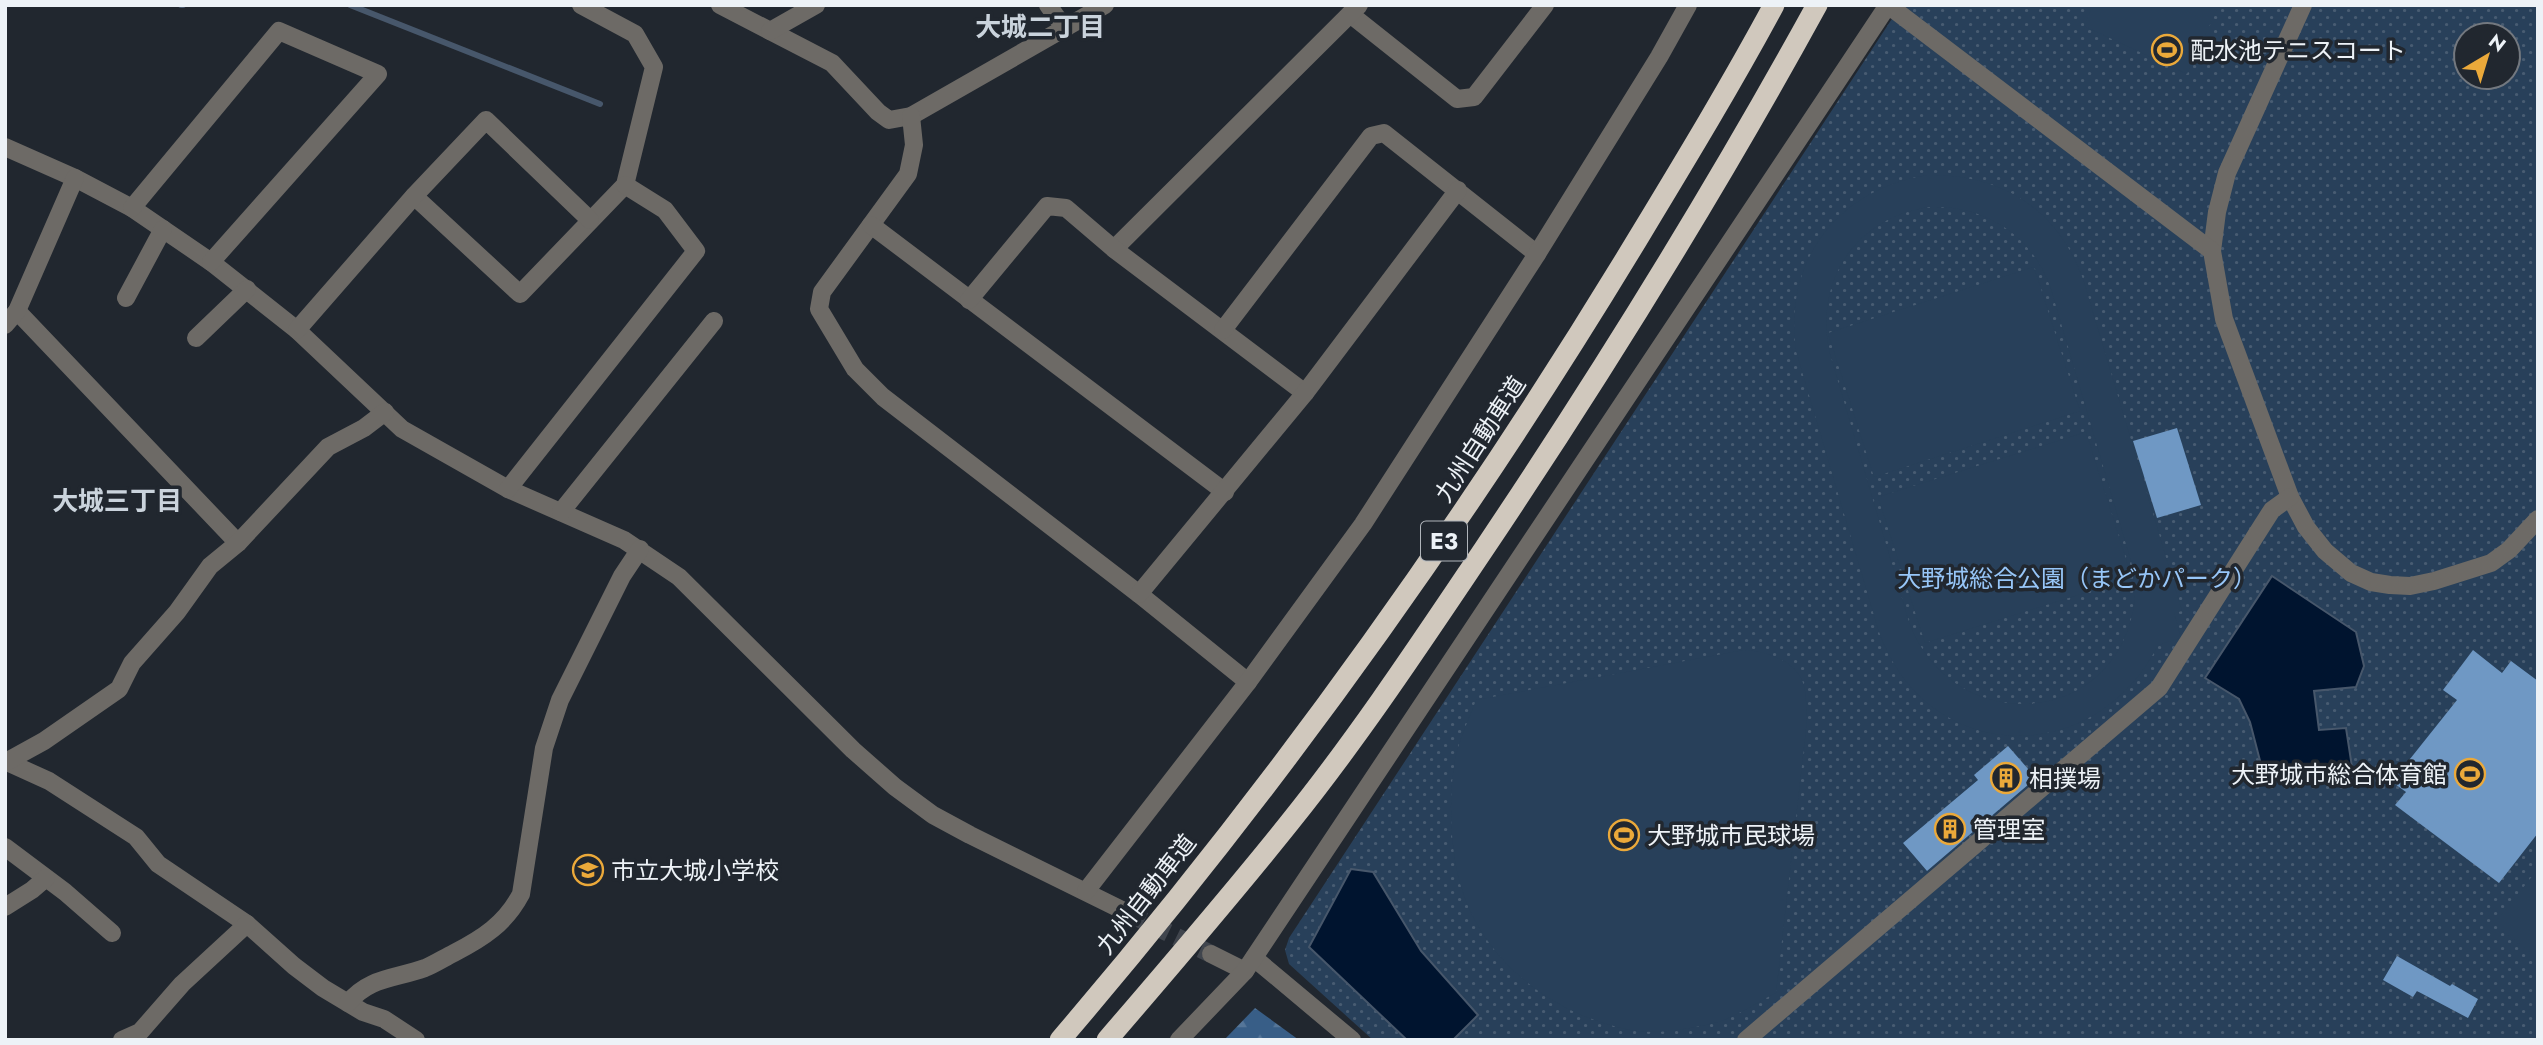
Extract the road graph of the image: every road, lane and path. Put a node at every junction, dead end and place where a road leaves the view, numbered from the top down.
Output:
1 (581, 5) edge
2 (720, 5) edge
3 (816, 5) edge
4 (1048, 5) edge
5 (1105, 5) edge
6 (1545, 5) edge
7 (1688, 5) edge
8 (1774, 5) edge
9 (1817, 5) edge
10 (2303, 5) edge
11 (1354, 10) edge
12 (1065, 29) junction
13 (770, 31) junction
14 (911, 116) junction
15 (5, 148) edge
16 (75, 178) junction
17 (625, 185) junction
18 (1458, 190) junction
19 (414, 196) junction
20 (132, 208) junction
21 (590, 220) junction
22 (871, 225) junction
23 (163, 229) junction
24 (1114, 248) junction
25 (2212, 251) junction
26 (1537, 254) junction
27 (211, 262) junction
28 (247, 289) junction
29 (126, 298) dead end
30 (970, 300) junction
31 (11, 318) edge
32 (714, 321) dead end
33 (297, 330) junction
34 (1223, 330) junction
35 (196, 338) dead end
36 (1305, 393) junction
37 (385, 412) junction
38 (508, 489) junction
39 (1224, 492) junction
40 (2290, 498) junction
41 (561, 512) junction
42 (2538, 519) edge
43 (238, 542) junction
44 (640, 549) junction
45 (1139, 594) junction
46 (1248, 682) junction
47 (5, 761) edge
48 (5, 847) edge
49 (46, 878) junction
50 (1086, 891) junction
51 (5, 907) edge
52 (1128, 914) tunnel mouth
53 (247, 923) junction
54 (112, 933) dead end
55 (1211, 954) tunnel mouth
56 (1250, 964) junction
57 (348, 1003) junction
58 (122, 1040) edge
59 (416, 1040) edge
60 (1060, 1040) edge
61 (1107, 1040) edge
62 (1179, 1040) edge
63 (1352, 1040) edge
64 (1746, 1040) edge

1 - 17 street
2 - 13 street
3 - 13 street
4 - 12 street
5 - 12 street
6 - 11 street
7 - 26 street
8 - 60 highway, 九州自動車道 / E3
9 - 61 highway, E3
10 - 25 street
11 - 24 street
12 - 14 street
13 - 14 street
14 - 22 street
15 - 16 street
16 - 20 street
16 - 31 street
17 - 21 street
17 - 38 street
18 - 26 street
18 - 34 street
18 - 36 street
19 - 21 street
19 - 21 street
19 - 33 street
20 - 23 street
20 - 27 street
22 - 30 street
22 - 45 street
23 - 27 street
23 - 29 street
24 - 30 street
24 - 34 street
25 - 40 street
25 - 56 street
26 - 46 street
27 - 28 street
28 - 33 street
28 - 35 street
30 - 39 street
31 - 43 street
32 - 41 street
33 - 37 street
34 - 36 street
36 - 39 street
37 - 38 street
37 - 43 street
38 - 41 street
39 - 45 street
40 - 42 street
40 - 64 street
41 - 44 street
43 - 47 street
44 - 50 street
44 - 57 street
45 - 46 street
46 - 50 street
47 - 53 street
48 - 49 street
49 - 51 street
49 - 54 street
50 - 52 street
53 - 57 street
53 - 58 street
55 - 56 street
56 - 62 street
56 - 63 street
57 - 59 street

